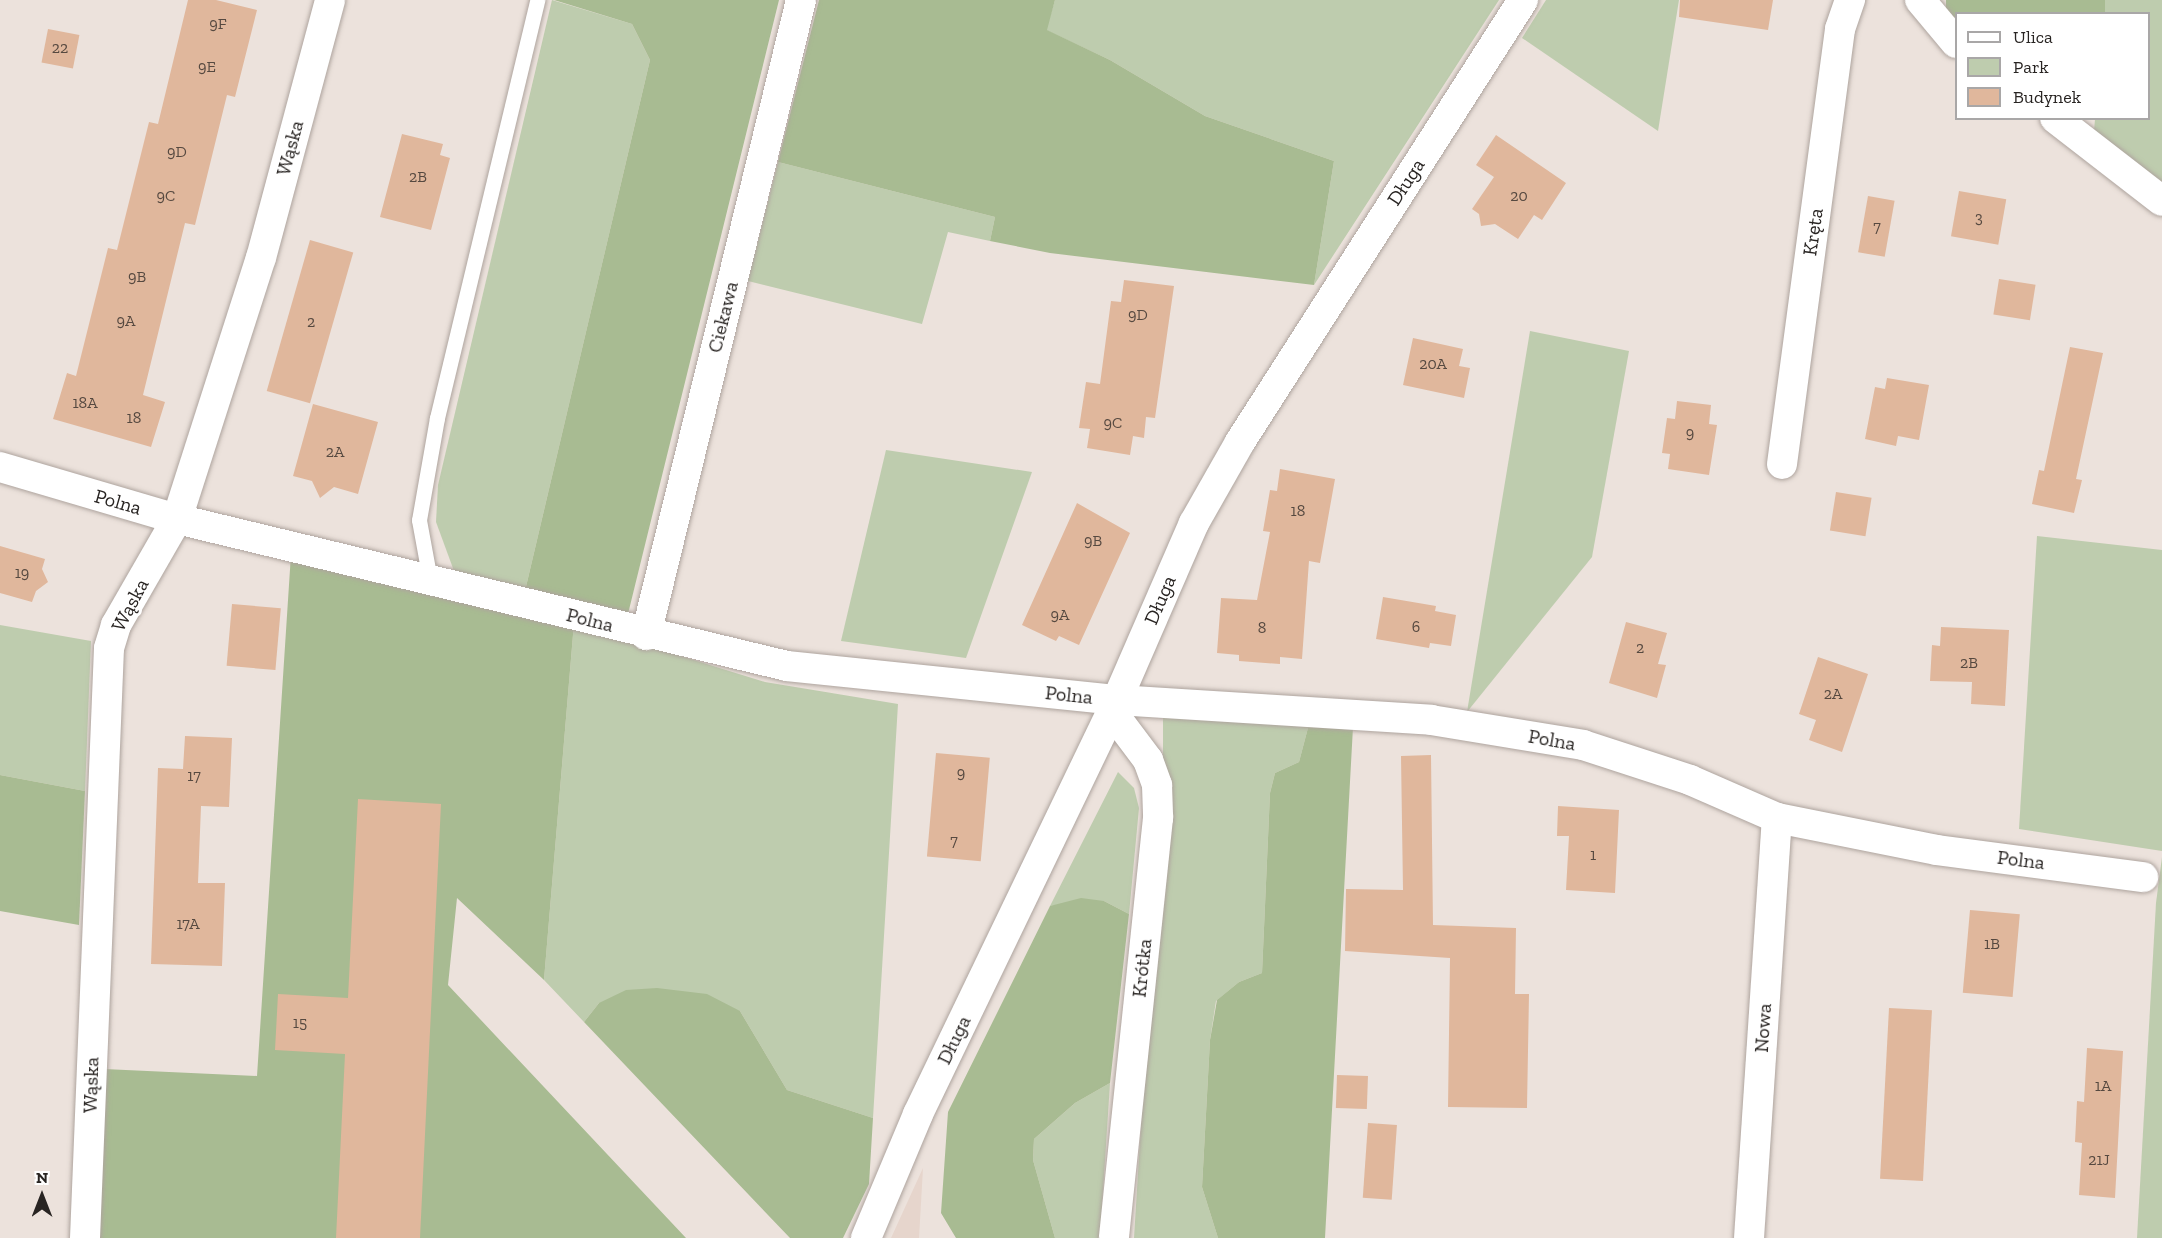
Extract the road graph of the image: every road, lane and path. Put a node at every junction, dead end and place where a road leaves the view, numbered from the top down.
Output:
1 (330, 0) edge
2 (537, 0) edge
3 (801, 0) edge
4 (1523, 0) edge
5 (1850, 0) edge
6 (1920, 0) edge
7 (1955, 42) edge
8 (2058, 120) edge
9 (2162, 201) edge
10 (1782, 464) dead end
11 (0, 467) edge
12 (177, 519) junction
13 (430, 580) junction
14 (646, 635) junction
15 (1114, 706) junction
16 (1777, 818) junction
17 (2143, 877) dead end
18 (85, 1238) edge
19 (866, 1238) edge
20 (1114, 1238) edge
21 (1749, 1238) edge

1 - 12 street, Wąska
2 - 13 lane
3 - 14 street, Ciekawa
4 - 15 street, Długa
5 - 10 street, Kręta
6 - 7 street
8 - 9 street
11 - 12 street, Polna
12 - 13 street, Polna
12 - 18 street, Wąska
13 - 14 street, Polna
14 - 15 street, Polna
15 - 16 street, Polna
15 - 19 street, Długa
15 - 20 street, Krótka
16 - 17 street, Polna
16 - 21 street, Nowa

